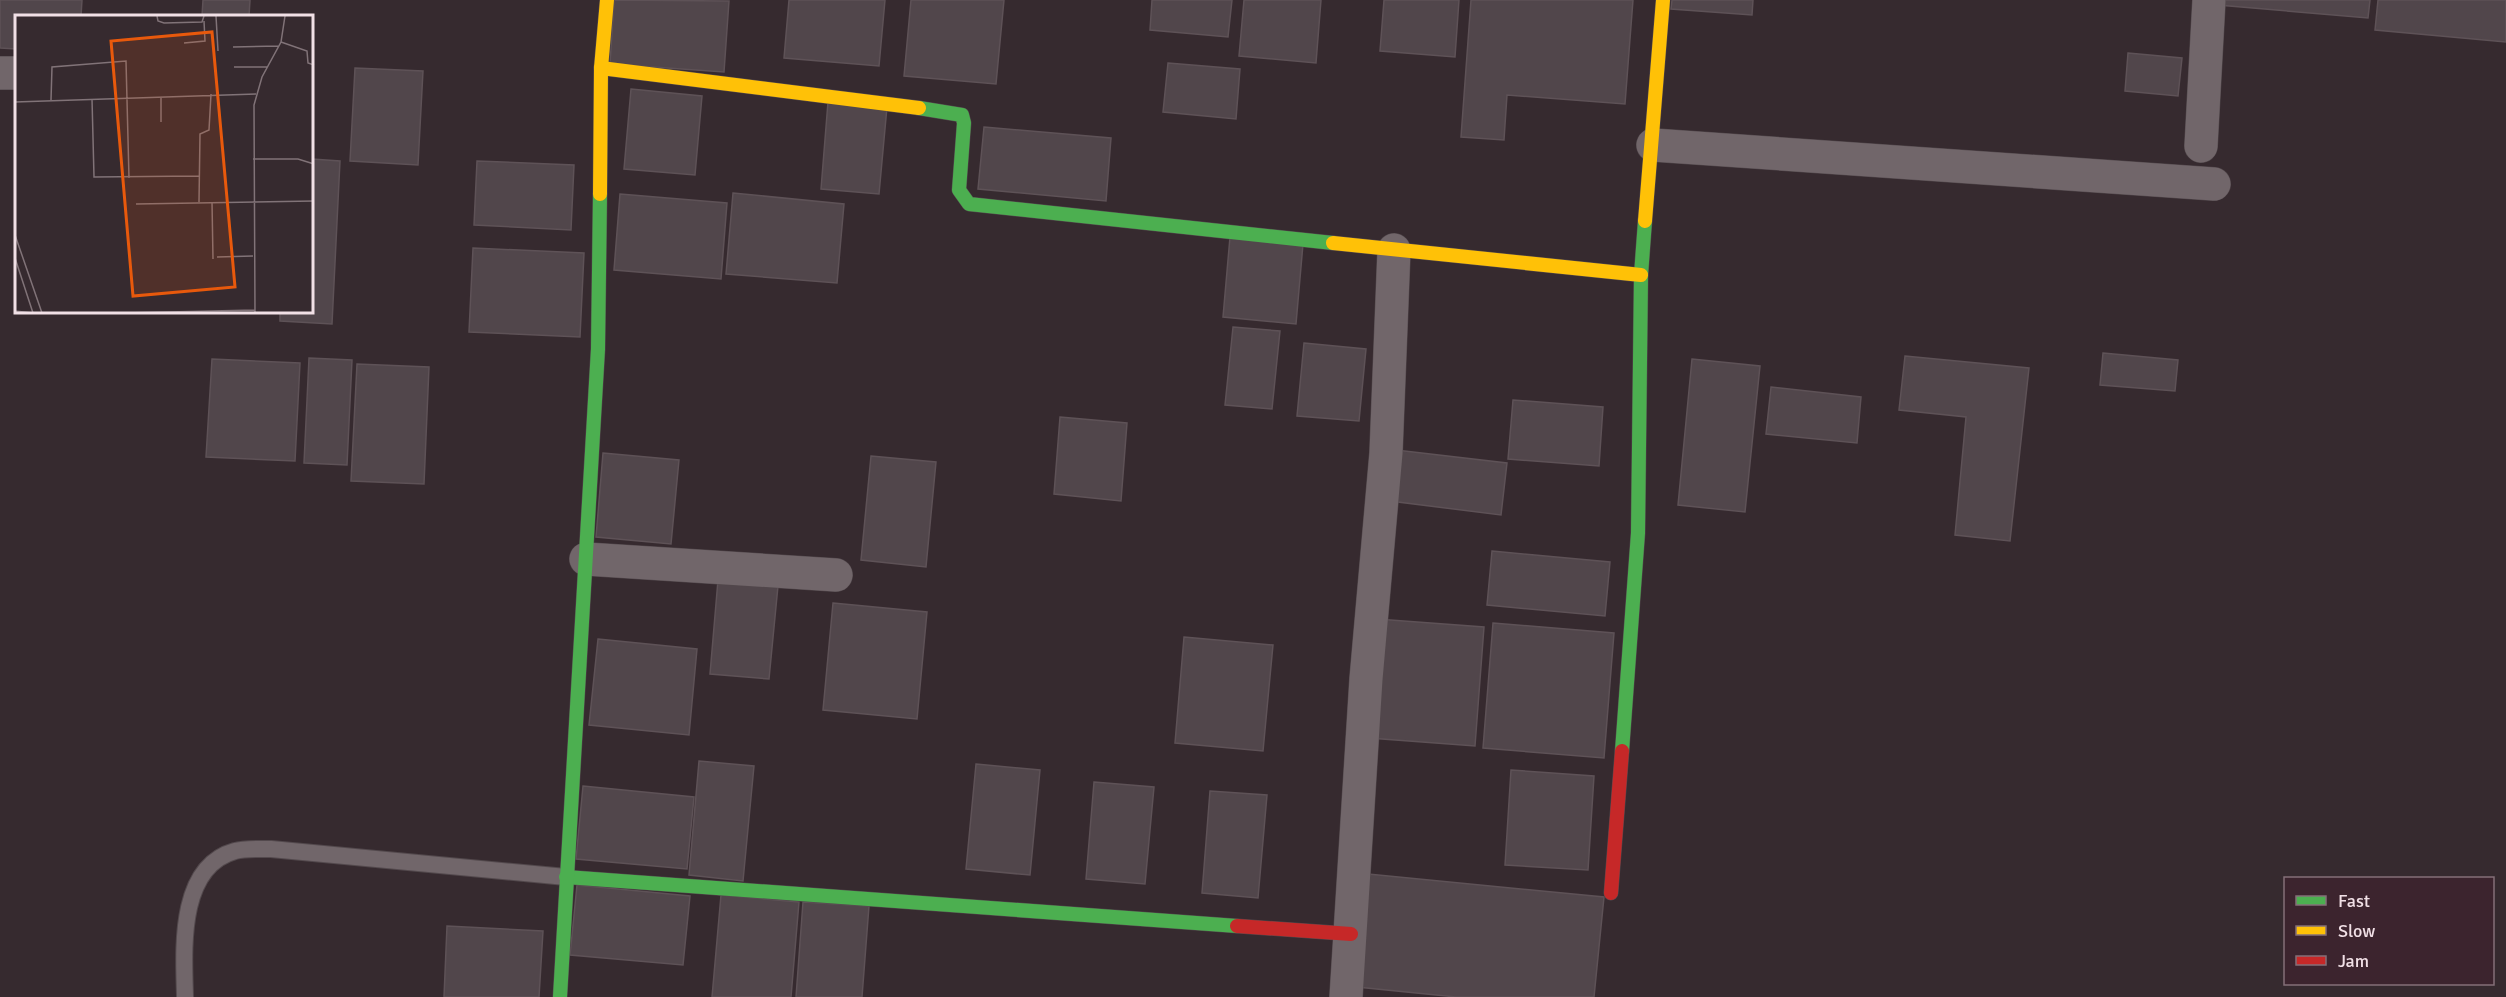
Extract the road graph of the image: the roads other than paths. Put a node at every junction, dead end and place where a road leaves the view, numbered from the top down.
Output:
1 (607, 0) edge
2 (1663, 0) edge
3 (2209, 0) edge
4 (601, 68) junction
5 (1653, 146) junction
6 (2201, 146) dead end
7 (2214, 184) dead end
8 (1394, 250) junction
9 (1641, 275) junction
10 (586, 559) junction
11 (837, 576) dead end
12 (566, 877) junction
13 (1611, 893) dead end
14 (1351, 934) junction
15 (185, 997) edge
16 (560, 997) edge
17 (1346, 997) edge

1 - 4 street
2 - 5 street
3 - 6 street
4 - 8 street
4 - 10 street
5 - 7 street
5 - 9 street
8 - 9 street
8 - 14 street
9 - 13 street
10 - 11 street
10 - 12 street
12 - 14 street
12 - 15 lane
12 - 16 street
14 - 17 street

